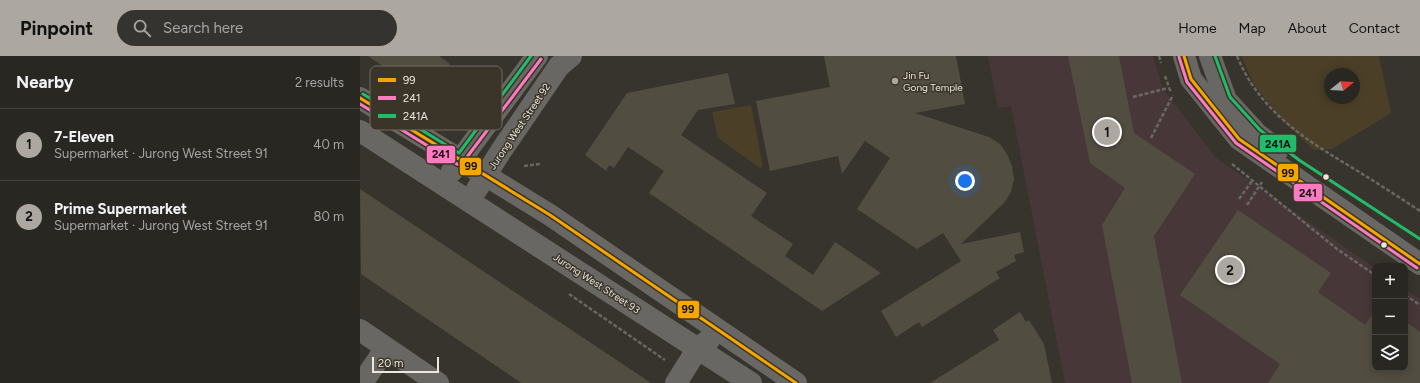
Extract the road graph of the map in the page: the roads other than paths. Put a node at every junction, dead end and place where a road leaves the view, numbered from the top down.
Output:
1 (537, 56) edge
2 (571, 56) edge
3 (1184, 56) edge
4 (1210, 56) edge
5 (360, 98) edge
6 (502, 103) edge
7 (370, 104) edge
8 (412, 130) edge
9 (482, 130) edge
10 (360, 131) edge
11 (460, 160) junction
12 (485, 176) junction
13 (443, 184) junction
14 (470, 200) junction
15 (1420, 245) edge
16 (1420, 264) edge
17 (360, 330) edge
18 (720, 331) junction
19 (386, 348) junction
20 (698, 348) junction
21 (673, 373) edge
22 (362, 383) edge
23 (438, 383) edge
24 (751, 383) edge
25 (796, 383) edge

1 - 6 street
2 - 12 street, Jurong West Street 92
3 - 16 street
4 - 15 street
5 - 7 street
8 - 11 street
9 - 11 street
10 - 13 street, Jurong West Street 93
11 - 12 street
11 - 13 street
12 - 14 street, Jurong West Street 92
12 - 18 street
13 - 14 street, Jurong West Street 93
14 - 20 street, Jurong West Street 93
17 - 19 street
18 - 20 street
18 - 25 street
19 - 22 street
19 - 23 street
20 - 21 street
20 - 24 street, Jurong West Street 93

